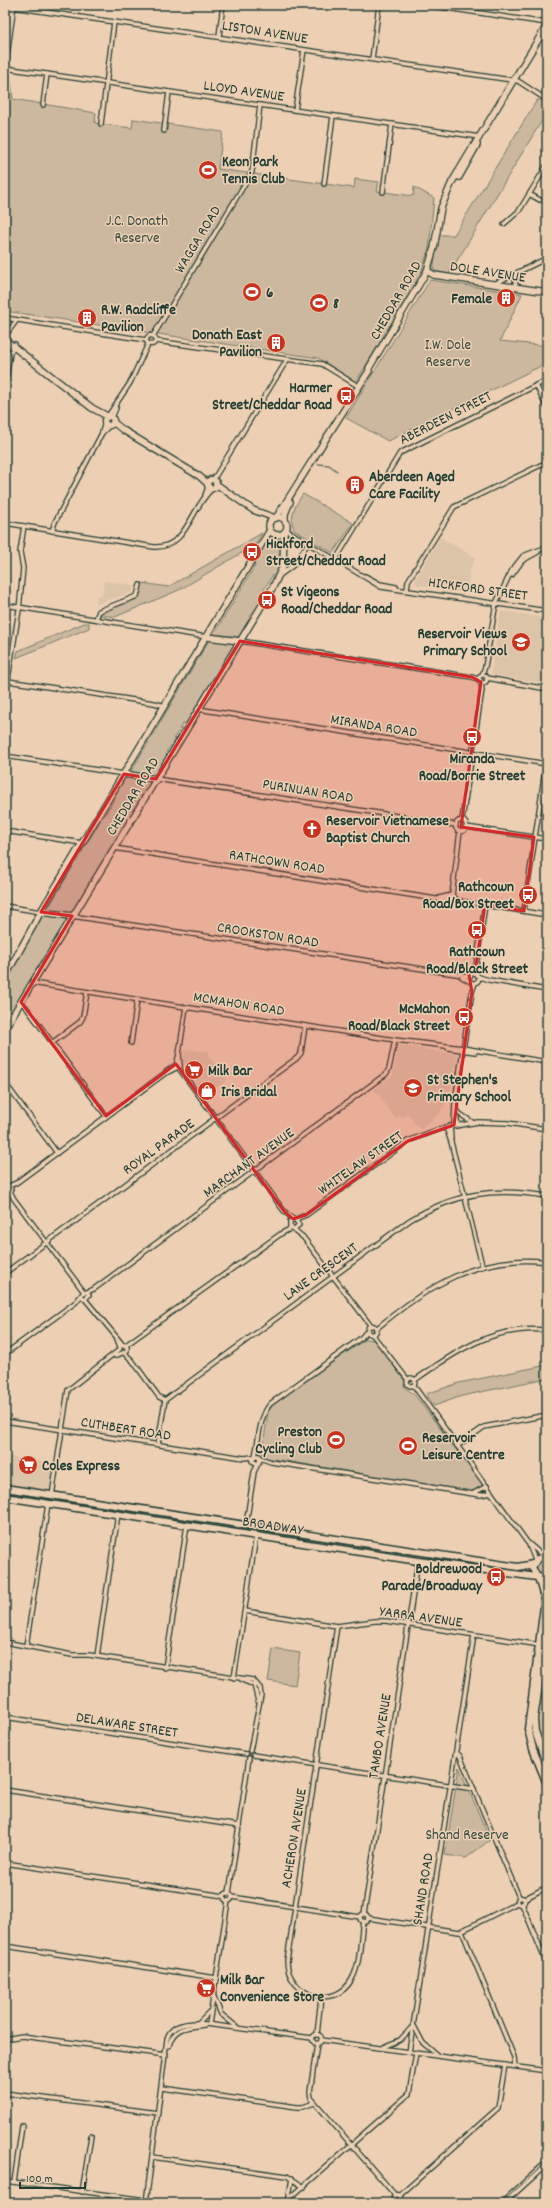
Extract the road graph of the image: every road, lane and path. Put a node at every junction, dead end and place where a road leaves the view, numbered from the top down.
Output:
1 (223, 5) edge
2 (379, 5) edge
3 (426, 5) edge
4 (12, 6) edge
5 (114, 22) junction
6 (547, 25) edge
7 (219, 36) junction
8 (304, 50) junction
9 (372, 60) junction
10 (5, 63) edge
11 (5, 68) edge
12 (47, 74) junction
13 (514, 80) junction
14 (106, 83) junction
15 (169, 92) junction
16 (547, 100) edge
17 (43, 105) dead end
18 (260, 105) junction
19 (295, 110) junction
20 (333, 116) junction
21 (101, 124) dead end
22 (392, 124) junction
23 (164, 131) dead end
24 (480, 137) junction
25 (547, 165) edge
26 (324, 184) dead end
27 (383, 192) dead end
28 (529, 194) junction
29 (540, 200) dead end
30 (504, 224) dead end
31 (547, 258) edge
32 (427, 271) junction
33 (514, 275) junction
34 (495, 284) junction
35 (516, 287) junction
36 (547, 292) edge
37 (5, 318) edge
38 (17, 320) junction
39 (153, 336) junction
40 (5, 337) edge
41 (146, 340) junction
42 (156, 341) junction
43 (148, 344) junction
44 (14, 345) junction
45 (287, 360) junction
46 (547, 380) edge
47 (5, 386) edge
48 (358, 386) junction
49 (536, 386) junction
50 (547, 408) edge
51 (109, 421) junction
52 (547, 462) edge
53 (212, 484) junction
54 (293, 494) junction
55 (262, 514) junction
56 (275, 518) junction
57 (286, 521) junction
58 (5, 523) edge
59 (24, 526) junction
60 (270, 527) junction
61 (52, 531) junction
62 (285, 532) junction
63 (308, 543) junction
64 (547, 547) edge
65 (336, 559) junction
66 (279, 576) junction
67 (140, 585) dead end
68 (406, 590) junction
69 (496, 603) junction
70 (5, 605) edge
71 (18, 607) junction
72 (547, 611) edge
73 (96, 620) junction
74 (207, 637) junction
75 (240, 641) junction
76 (484, 679) junction
77 (8, 681) junction
78 (547, 689) edge
79 (5, 698) edge
80 (165, 706) junction
81 (198, 709) junction
82 (472, 752) junction
83 (5, 756) edge
84 (547, 764) edge
85 (124, 774) junction
86 (156, 779) junction
87 (462, 820) junction
88 (456, 825) junction
89 (466, 827) junction
90 (5, 831) edge
91 (460, 831) junction
92 (534, 837) junction
93 (547, 839) edge
94 (82, 843) junction
95 (114, 848) junction
96 (453, 896) junction
97 (485, 905) junction
98 (5, 906) edge
99 (524, 911) junction
100 (41, 912) junction
101 (547, 914) edge
102 (72, 916) junction
103 (476, 966) junction
104 (5, 977) edge
105 (470, 978) junction
106 (477, 979) junction
107 (32, 983) junction
108 (547, 990) edge
109 (87, 992) junction
110 (472, 992) junction
111 (138, 1000) junction
112 (21, 1002) junction
113 (186, 1007) junction
114 (305, 1026) junction
115 (5, 1028) edge
116 (395, 1040) junction
117 (52, 1043) junction
118 (131, 1043) dead end
119 (463, 1049) junction
120 (547, 1062) edge
121 (179, 1066) junction
122 (5, 1083) edge
123 (455, 1106) junction
124 (106, 1116) junction
125 (216, 1118) junction
126 (472, 1122) junction
127 (452, 1126) junction
128 (547, 1129) edge
129 (57, 1153) junction
130 (255, 1171) junction
131 (7, 1188) edge
132 (464, 1196) junction
133 (547, 1196) edge
134 (284, 1211) junction
135 (306, 1215) junction
136 (295, 1219) junction
137 (289, 1223) junction
138 (299, 1225) junction
139 (293, 1228) junction
140 (282, 1233) junction
141 (303, 1237) junction
142 (46, 1242) junction
143 (547, 1262) edge
144 (482, 1265) junction
145 (5, 1273) edge
146 (333, 1277) junction
147 (85, 1296) junction
148 (372, 1330) junction
149 (547, 1330) edge
150 (124, 1349) junction
151 (5, 1354) edge
152 (408, 1380) junction
153 (415, 1380) junction
154 (414, 1386) junction
155 (165, 1400) junction
156 (547, 1415) edge
157 (5, 1421) edge
158 (62, 1430) junction
159 (158, 1444) junction
160 (457, 1446) junction
161 (256, 1460) junction
162 (487, 1486) junction
163 (5, 1488) edge
164 (17, 1490) junction
165 (473, 1493) junction
166 (492, 1493) junction
167 (52, 1496) junction
168 (5, 1498) edge
169 (16, 1499) junction
170 (48, 1504) junction
171 (144, 1510) junction
172 (118, 1514) junction
173 (146, 1518) junction
174 (187, 1525) junction
175 (246, 1525) junction
176 (306, 1535) junction
177 (256, 1536) junction
178 (527, 1542) junction
179 (308, 1544) junction
180 (546, 1556) edge
181 (460, 1558) junction
182 (418, 1561) junction
183 (534, 1562) junction
184 (464, 1567) junction
185 (537, 1577) junction
186 (547, 1579) edge
187 (546, 1608) edge
188 (244, 1611) junction
189 (408, 1625) junction
190 (338, 1626) junction
191 (547, 1632) edge
192 (474, 1635) junction
193 (5, 1642) edge
194 (26, 1646) junction
195 (544, 1646) edge
196 (96, 1656) junction
197 (165, 1668) junction
198 (234, 1678) junction
199 (5, 1717) edge
200 (250, 1751) junction
201 (456, 1752) junction
202 (246, 1754) junction
203 (253, 1755) junction
204 (249, 1758) junction
205 (317, 1765) junction
206 (547, 1766) edge
207 (545, 1772) edge
208 (385, 1775) junction
209 (547, 1784) edge
210 (451, 1785) junction
211 (474, 1789) junction
212 (5, 1790) edge
213 (239, 1826) junction
214 (5, 1863) edge
215 (547, 1887) edge
216 (229, 1893) junction
217 (224, 1896) junction
218 (232, 1897) junction
219 (521, 1898) junction
220 (228, 1901) junction
221 (520, 1903) junction
222 (294, 1907) junction
223 (364, 1914) junction
224 (360, 1917) junction
225 (368, 1918) junction
226 (363, 1921) junction
227 (428, 1928) junction
228 (462, 1931) junction
229 (5, 1946) edge
230 (547, 1964) edge
231 (216, 1978) junction
232 (214, 1992) junction
233 (321, 1997) junction
234 (211, 2008) junction
235 (198, 2023) junction
236 (209, 2024) junction
237 (414, 2025) junction
238 (240, 2029) junction
239 (317, 2035) junction
240 (312, 2038) junction
241 (5, 2039) edge
242 (321, 2040) junction
243 (317, 2044) junction
244 (381, 2048) junction
245 (409, 2052) junction
246 (416, 2053) junction
247 (166, 2055) junction
248 (441, 2056) junction
249 (505, 2065) junction
250 (515, 2066) junction
251 (547, 2071) edge
252 (162, 2088) junction
253 (5, 2093) edge
254 (314, 2103) junction
255 (158, 2113) junction
256 (22, 2126) dead end
257 (90, 2136) dead end
258 (351, 2146) junction
259 (152, 2158) junction
260 (547, 2163) edge
261 (292, 2178) junction
262 (5, 2181) edge
263 (14, 2182) junction
264 (304, 2187) junction
265 (82, 2192) junction
266 (397, 2195) junction
267 (289, 2201) edge
268 (146, 2202) edge
269 (393, 2202) edge
270 (400, 2202) edge
271 (503, 2203) edge

1 - 7 street
2 - 9 street
3 - 6 street
4 - 5 street, LISTON AVENUE
4 - 10 main road
5 - 7 street, LISTON AVENUE
5 - 14 street
6 - 13 main road, CHEDDAR ROAD
7 - 8 street, LISTON AVENUE
8 - 9 street, LISTON AVENUE
8 - 19 street
9 - 13 street, LISTON AVENUE
11 - 12 street, LLOYD AVENUE
12 - 14 street, LLOYD AVENUE
12 - 17 street
13 - 16 street
13 - 24 main road, CHEDDAR ROAD
14 - 15 street, LLOYD AVENUE
14 - 21 street
15 - 18 street, LLOYD AVENUE
15 - 23 street
18 - 19 street, LLOYD AVENUE
18 - 39 street, WAGGA ROAD
19 - 20 street, LLOYD AVENUE
20 - 22 street, LLOYD AVENUE
20 - 26 street
22 - 24 street, LLOYD AVENUE
22 - 27 street
24 - 32 main road, CHEDDAR ROAD
25 - 28 street
28 - 29 street
28 - 30 street
31 - 33 street
32 - 34 main road, DOLE AVENUE
32 - 48 main road, CHEDDAR ROAD
33 - 34 street
33 - 35 street
34 - 35 main road, DOLE AVENUE
35 - 36 main road, DOLE AVENUE
37 - 38 street
38 - 40 street
38 - 41 street
39 - 41 street
39 - 42 street
40 - 44 main road
41 - 43 street
42 - 43 street
42 - 45 street
43 - 51 street
44 - 47 street
44 - 51 main road
45 - 48 street
45 - 53 street
46 - 49 street, ABERDEEN STREET
48 - 54 main road, CHEDDAR ROAD
49 - 50 street
49 - 65 street, ABERDEEN STREET
51 - 53 main road
51 - 61 street
52 - 68 street
53 - 55 main road
53 - 61 street
54 - 56 main road, CHEDDAR ROAD
54 - 57 main road, CHEDDAR ROAD
55 - 56 main road
55 - 60 main road
56 - 57 main road
56 - 60 main road
57 - 62 main road
58 - 59 street
59 - 61 street
59 - 71 street
60 - 62 main road
60 - 74 main road, CHEDDAR ROAD
62 - 63 street, HICKFORD STREET
62 - 66 main road, CHEDDAR ROAD
63 - 65 street, HICKFORD STREET
63 - 66 street, CHEDDAR ROAD
64 - 69 street
65 - 68 street, HICKFORD STREET
66 - 75 main road, CHEDDAR ROAD
67 - 73 street
68 - 69 street, HICKFORD STREET
69 - 72 street, HICKFORD STREET
69 - 76 street
70 - 71 street
71 - 73 street
71 - 77 street
73 - 74 street
74 - 75 main road
74 - 80 main road, CHEDDAR ROAD
75 - 76 street
75 - 81 main road, CHEDDAR ROAD
76 - 78 street
76 - 82 street
77 - 79 street
77 - 80 street
80 - 85 main road, CHEDDAR ROAD
81 - 82 street, MIRANDA ROAD
81 - 86 main road, CHEDDAR ROAD
82 - 84 street, MIRANDA ROAD
82 - 87 street
83 - 85 street
84 - 92 street
85 - 86 main road
85 - 94 main road, CHEDDAR ROAD
86 - 88 street, PURINUAN ROAD
86 - 95 main road, CHEDDAR ROAD
87 - 88 street
87 - 89 street
88 - 91 street
89 - 91 street
89 - 92 street
90 - 94 street
91 - 96 street
92 - 93 street
92 - 99 street
94 - 100 main road, CHEDDAR ROAD
95 - 96 street, RATHCOWN ROAD
95 - 102 main road, CHEDDAR ROAD
96 - 97 street, RATHCOWN ROAD
97 - 99 street, RATHCOWN ROAD
97 - 103 street
98 - 100 street
99 - 101 street, RATHCOWN ROAD
100 - 102 main road
100 - 104 main road, CHEDDAR ROAD
102 - 105 street, CROOKSTON ROAD
102 - 107 main road, CHEDDAR ROAD
103 - 105 street
103 - 106 street
105 - 106 street
105 - 106 street
105 - 110 street
106 - 108 street
106 - 110 street
107 - 109 street, MCMAHON ROAD
107 - 112 main road, CHEDDAR ROAD
109 - 111 street, MCMAHON ROAD
109 - 117 street
110 - 119 street
111 - 113 street, MCMAHON ROAD
111 - 118 street
112 - 115 main road, CHEDDAR ROAD
112 - 117 street
113 - 114 street, MCMAHON ROAD
113 - 121 street
114 - 116 street, MCMAHON ROAD
114 - 125 street, ROYAL PARADE
116 - 119 street, MCMAHON ROAD
116 - 130 street, MARCHANT AVENUE
117 - 124 street
119 - 120 street, MCMAHON ROAD
119 - 123 street
121 - 124 street
121 - 125 street
122 - 129 street
123 - 126 street
123 - 127 street
124 - 129 street
125 - 130 street
125 - 142 street, ROYAL PARADE
126 - 127 street, WHITELAW STREET
126 - 128 street, WHITELAW STREET
127 - 132 street
127 - 135 street, WHITELAW STREET
129 - 131 street
130 - 134 street
130 - 147 street, MARCHANT AVENUE
131 - 142 street
132 - 133 street, LANE CRESCENT
132 - 144 street
132 - 146 street, LANE CRESCENT
134 - 136 street
134 - 137 street
135 - 136 street, WHITELAW STREET
135 - 138 street, WHITELAW STREET
136 - 137 street, WHITELAW STREET
136 - 138 street
137 - 139 street
137 - 140 street
138 - 139 street, WHITELAW STREET
138 - 141 street
139 - 140 street
139 - 141 street
140 - 150 street
141 - 146 street
142 - 145 street, ROYAL PARADE
142 - 147 street
143 - 144 street
144 - 148 street
146 - 148 street
146 - 155 street, LANE CRESCENT
147 - 150 street
147 - 151 street, MARCHANT AVENUE
148 - 152 street
148 - 161 street
149 - 153 street
150 - 155 street
150 - 158 street
152 - 153 street
152 - 154 street
153 - 154 street
154 - 160 street
155 - 159 street
156 - 160 street
157 - 158 street, CUTHBERT ROAD
158 - 159 street, CUTHBERT ROAD
158 - 167 street
159 - 161 street, CUTHBERT ROAD
160 - 162 street
161 - 165 street, CUTHBERT ROAD
161 - 175 street
162 - 165 street
162 - 166 street
163 - 164 main road, BROADWAY
164 - 167 main road, BROADWAY
164 - 169 main road
165 - 166 street, CUTHBERT ROAD
166 - 178 street
167 - 171 main road, BROADWAY
168 - 169 main road, BROADWAY
169 - 170 main road, BROADWAY
170 - 172 main road, BROADWAY
170 - 194 street
171 - 173 main road
171 - 175 main road, BROADWAY
172 - 173 main road, BROADWAY
172 - 196 street
173 - 174 main road, BROADWAY
174 - 177 main road, BROADWAY
174 - 197 street
175 - 176 main road, BROADWAY
176 - 179 main road
176 - 181 main road, BROADWAY
177 - 179 main road, BROADWAY
177 - 188 street
178 - 180 street
178 - 183 street
179 - 182 main road, BROADWAY
180 - 183 main road, BROADWAY
181 - 183 main road, BROADWAY
181 - 184 main road
182 - 184 main road, BROADWAY
182 - 189 street, TAMBO AVENUE
183 - 185 main road
184 - 185 main road, BROADWAY
185 - 186 main road, BROADWAY
185 - 187 main road
187 - 195 main road
188 - 190 street, YARRA AVENUE
188 - 198 street
189 - 190 street, YARRA AVENUE
189 - 192 street, YARRA AVENUE
189 - 208 street, TAMBO AVENUE
190 - 205 street, ACHERON AVENUE
191 - 195 main road
192 - 195 street, YARRA AVENUE
192 - 201 street, SHAND ROAD
193 - 194 street
194 - 196 street
195 - 206 main road
195 - 207 main road
196 - 197 street
197 - 198 street
198 - 200 street
199 - 202 street, DELAWARE STREET
200 - 202 street
200 - 203 street
201 - 210 street, SHAND ROAD
201 - 211 street
202 - 204 street
203 - 204 street
203 - 205 street
204 - 213 street
205 - 208 street
205 - 222 street, ACHERON AVENUE
207 - 209 main road
208 - 210 street
208 - 223 street, TAMBO AVENUE
210 - 211 street
210 - 227 street, SHAND ROAD
211 - 219 street
212 - 213 street
213 - 216 street
214 - 217 street
215 - 219 street
216 - 217 street
216 - 218 street
217 - 220 street
218 - 220 street
218 - 222 street
219 - 221 street
219 - 221 street
220 - 231 street
221 - 228 street
221 - 230 street
222 - 224 street
222 - 233 street, ACHERON AVENUE
223 - 224 street
223 - 225 street
224 - 226 street
225 - 226 street
225 - 227 street
226 - 233 street
227 - 228 street
227 - 237 street, SHAND ROAD
228 - 250 street
229 - 231 street
231 - 232 street
232 - 234 street
232 - 238 street
233 - 239 street
234 - 235 street
234 - 236 street
235 - 236 street
235 - 247 street
236 - 238 street
236 - 247 street
237 - 244 street
237 - 245 street, SHAND ROAD
237 - 248 street
238 - 240 street
239 - 240 street
239 - 242 street
240 - 243 street
241 - 247 street
242 - 243 street
242 - 244 street
243 - 254 street
244 - 245 street
245 - 246 street
246 - 248 street
246 - 258 street
247 - 252 street
248 - 249 street
249 - 250 street
249 - 266 street
250 - 251 street
252 - 254 street
252 - 255 street
253 - 255 street
254 - 258 street
255 - 259 street
256 - 263 street
257 - 265 street
258 - 264 street
258 - 266 street
259 - 261 street
259 - 268 street
260 - 271 main road
261 - 264 street
261 - 267 street
262 - 263 street
263 - 265 street
264 - 267 street
265 - 268 street
266 - 269 street
266 - 270 street
269 - 270 street

